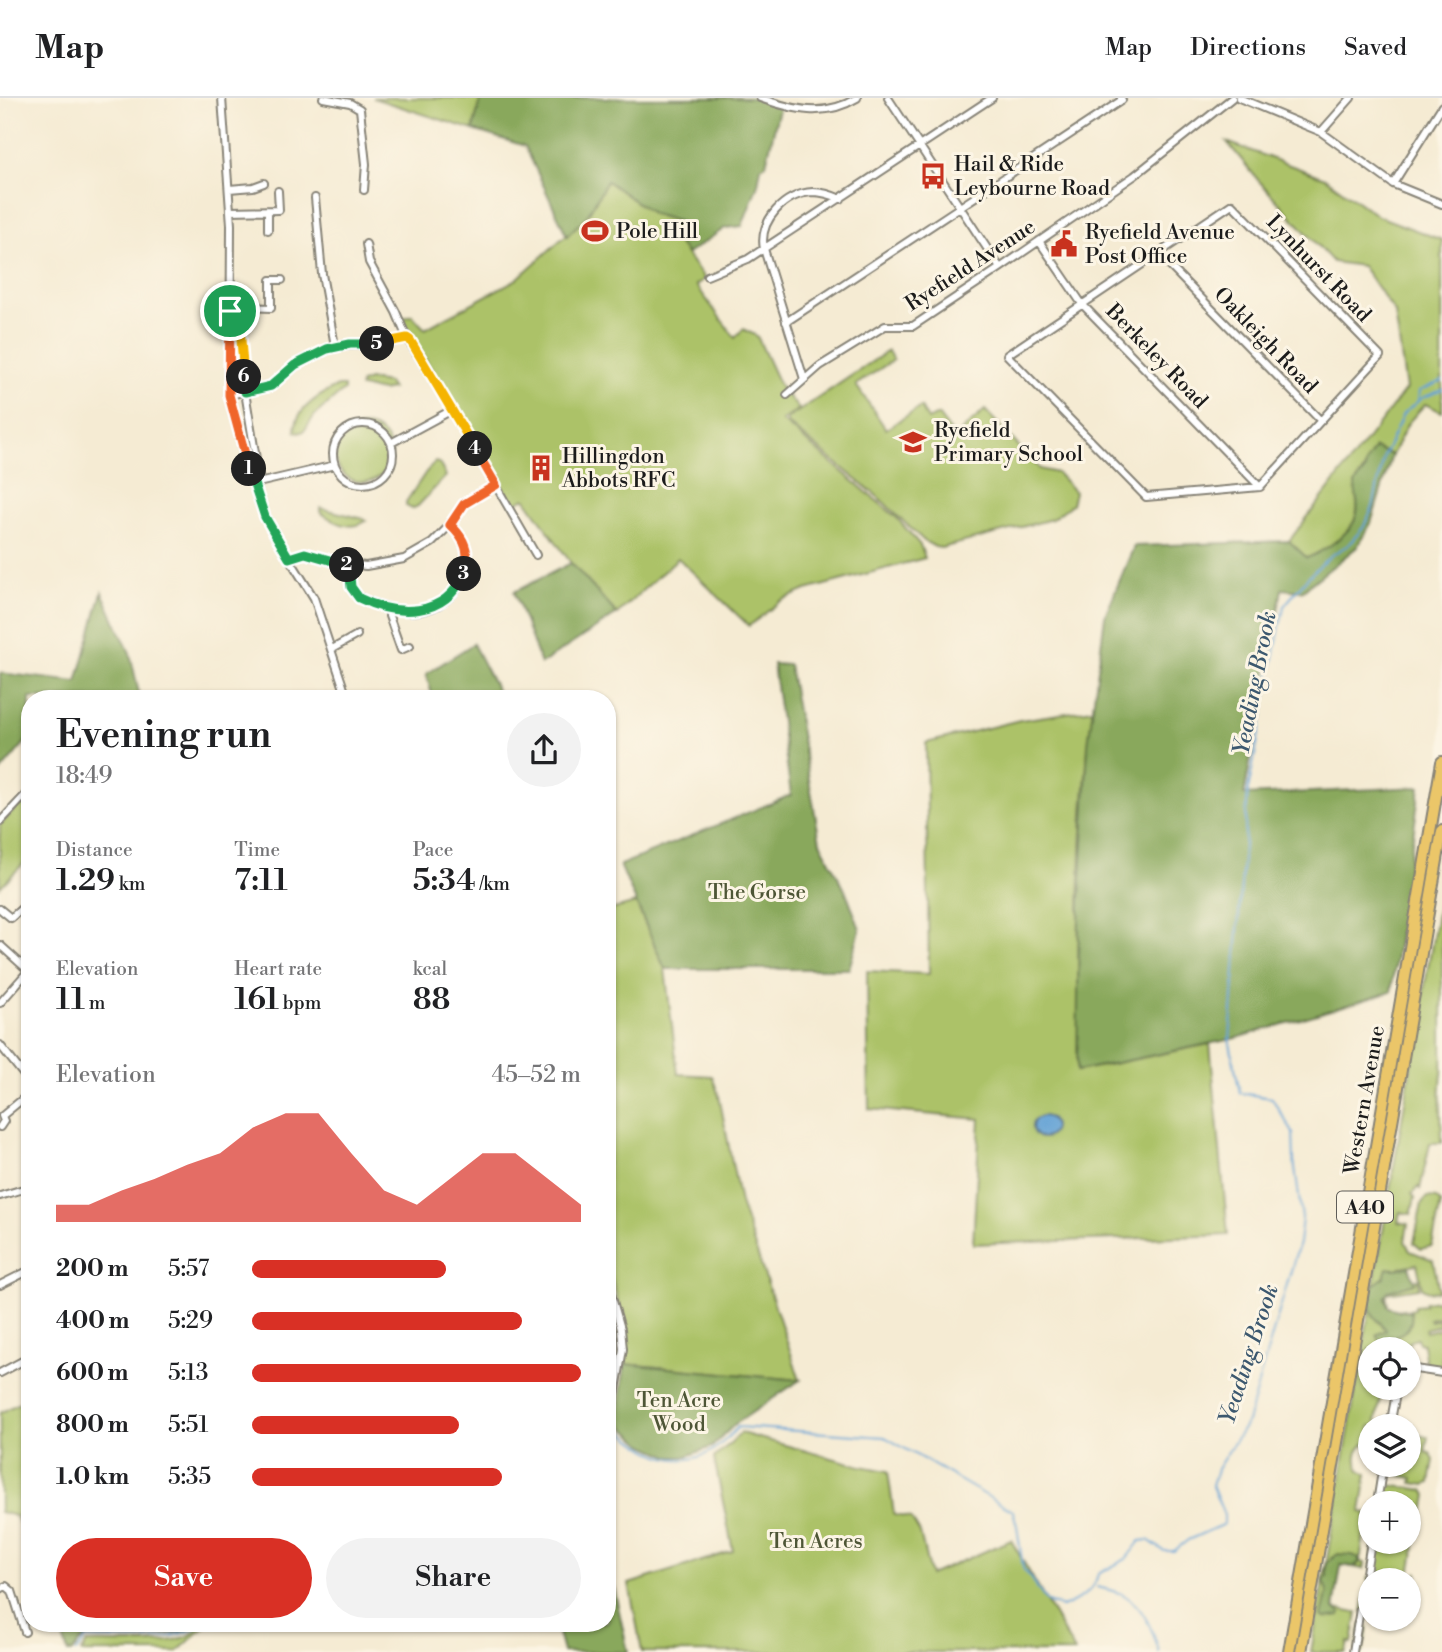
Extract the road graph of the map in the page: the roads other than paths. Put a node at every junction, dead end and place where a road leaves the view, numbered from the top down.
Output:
1 (222, 98) edge
2 (323, 98) edge
3 (760, 98) edge
4 (857, 98) edge
5 (888, 98) edge
6 (992, 98) edge
7 (1121, 98) edge
8 (1232, 98) edge
9 (1239, 98) edge
10 (1351, 98) edge
11 (1442, 106) edge
12 (1321, 132) junction
13 (919, 147) junction
14 (264, 183) dead end
15 (1393, 184) junction
16 (229, 188) junction
17 (364, 190) dead end
18 (278, 191) dead end
19 (315, 198) dead end
20 (841, 199) junction
21 (1442, 204) edge
22 (960, 208) junction
23 (230, 211) junction
24 (268, 212) junction
25 (268, 230) dead end
26 (1039, 241) junction
27 (366, 244) dead end
28 (764, 249) junction
29 (1158, 254) junction
30 (1000, 268) junction
31 (707, 276) dead end
32 (282, 280) dead end
33 (1082, 304) junction
34 (234, 311) junction
35 (786, 322) junction
36 (407, 338) junction
37 (335, 346) junction
38 (804, 379) junction
39 (245, 392) junction
40 (229, 395) junction
41 (787, 395) dead end
42 (452, 410) junction
43 (1320, 420) junction
44 (391, 443) junction
45 (335, 465) junction
46 (257, 484) junction
47 (496, 485) junction
48 (1260, 487) junction
49 (450, 525) junction
50 (536, 555) dead end
51 (289, 558) junction
52 (349, 566) junction
53 (390, 608) junction
54 (357, 635) dead end
55 (410, 646) dead end
56 (332, 649) junction
57 (345, 690) edge
58 (1442, 762) edge
59 (21, 799) edge
60 (0, 822) edge
61 (1442, 831) edge
62 (0, 909) edge
63 (21, 909) edge
64 (0, 945) edge
65 (21, 964) edge
66 (21, 980) edge
67 (0, 1003) edge
68 (0, 1045) edge
69 (21, 1072) edge
70 (21, 1100) edge
71 (1, 1115) edge
72 (0, 1127) edge
73 (21, 1190) edge
74 (0, 1196) edge
75 (21, 1274) edge
76 (0, 1285) edge
77 (616, 1312) edge
78 (21, 1362) edge
79 (1421, 1370) edge
80 (0, 1373) edge
81 (1442, 1373) edge
82 (616, 1389) edge
83 (1369, 1554) edge
84 (0, 1589) edge
85 (21, 1619) edge
86 (1289, 1652) edge
87 (1301, 1652) edge
88 (1353, 1652) edge

1 - 16 street
2 - 17 street
3 - 4 street
5 - 13 street
6 - 13 street
7 - 22 street
8 - 26 street, Ryefield Avenue
9 - 12 street
10 - 12 street
11 - 15 street
12 - 15 street
13 - 20 street
13 - 22 street
14 - 16 street
15 - 21 street
16 - 23 street
18 - 24 street
19 - 37 street
20 - 28 street
20 - 28 street
22 - 30 street
22 - 35 street
23 - 24 street
23 - 34 street
24 - 25 street
26 - 30 street, Ryefield Avenue
26 - 33 street, Berkeley Road
27 - 36 street
28 - 31 street
28 - 35 street
29 - 33 street
29 - 43 street, Oakleigh Road
29 - 43 street, Lynhurst Road
30 - 38 street, Ryefield Avenue
32 - 34 street
33 - 48 street, Berkeley Road
33 - 48 street
34 - 39 street
34 - 40 street
35 - 38 street
36 - 37 street
36 - 42 street
37 - 39 street
38 - 41 street, Ryefield Avenue
39 - 40 street
39 - 46 street
40 - 46 street
42 - 44 street
42 - 47 street
43 - 48 street
44 - 45 street
44 - 45 street
45 - 46 street
46 - 51 street
47 - 49 street
47 - 50 street
49 - 52 street
49 - 53 street
51 - 52 street
51 - 56 street
52 - 53 street
53 - 55 street
54 - 56 street
56 - 57 street
58 - 86 highway, Western Avenue / A40
59 - 60 street
61 - 87 highway, Western Avenue / A40
62 - 63 street
64 - 65 street
66 - 67 street
68 - 69 street
70 - 71 street
71 - 72 street
73 - 74 street
75 - 76 street
77 - 82 street
78 - 80 street
79 - 81 street
83 - 88 street
84 - 85 street

